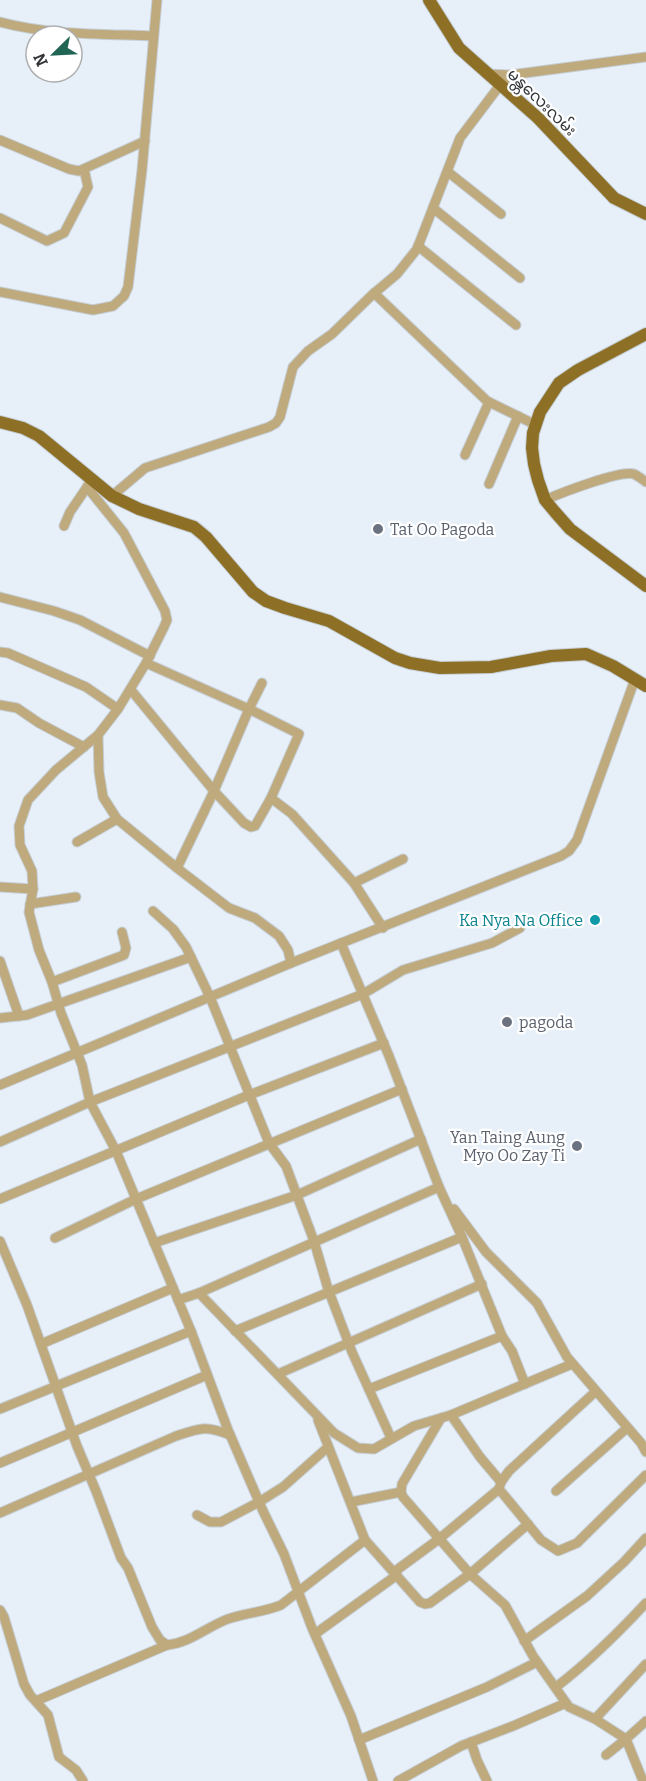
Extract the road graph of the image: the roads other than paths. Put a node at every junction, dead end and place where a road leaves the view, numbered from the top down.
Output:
1 (157, 0) edge
2 (429, 0) edge
3 (0, 22) edge
4 (153, 36) junction
5 (646, 57) edge
6 (488, 74) junction
7 (510, 75) junction
8 (500, 85) junction
9 (0, 140) edge
10 (145, 141) junction
11 (84, 169) junction
12 (447, 172) junction
13 (433, 208) junction
14 (501, 214) dead end
15 (646, 214) edge
16 (0, 218) edge
17 (418, 246) junction
18 (520, 278) dead end
19 (0, 292) edge
20 (374, 293) junction
21 (516, 325) dead end
22 (646, 334) edge
23 (489, 402) junction
24 (519, 416) junction
25 (0, 422) edge
26 (536, 425) junction
27 (465, 454) dead end
28 (646, 482) edge
29 (89, 483) junction
30 (489, 484) dead end
31 (112, 496) junction
32 (545, 500) junction
33 (64, 526) dead end
34 (646, 586) edge
35 (0, 597) edge
36 (0, 652) edge
37 (148, 660) junction
38 (635, 679) junction
39 (262, 682) dead end
40 (646, 686) edge
41 (131, 690) junction
42 (0, 705) edge
43 (118, 709) junction
44 (249, 709) junction
45 (98, 735) junction
46 (84, 747) junction
47 (214, 791) junction
48 (270, 798) junction
49 (117, 819) junction
50 (77, 842) dead end
51 (403, 859) dead end
52 (177, 868) junction
53 (354, 883) junction
54 (0, 886) edge
55 (33, 889) junction
56 (76, 897) dead end
57 (30, 904) junction
58 (153, 911) dead end
59 (383, 928) junction
60 (520, 928) dead end
61 (122, 932) dead end
62 (341, 944) junction
63 (191, 957) junction
64 (0, 961) edge
65 (291, 963) junction
66 (52, 982) junction
67 (363, 994) junction
68 (210, 997) junction
69 (59, 1004) junction
70 (19, 1016) junction
71 (0, 1018) edge
72 (384, 1042) junction
73 (230, 1046) junction
74 (77, 1053) junction
75 (0, 1085) edge
76 (402, 1089) junction
77 (249, 1095) junction
78 (90, 1102) junction
79 (421, 1139) junction
80 (0, 1142) edge
81 (269, 1143) junction
82 (116, 1151) junction
83 (439, 1187) junction
84 (297, 1195) junction
85 (445, 1197) junction
86 (0, 1199) edge
87 (135, 1199) junction
88 (462, 1237) junction
89 (55, 1238) dead end
90 (0, 1241) edge
91 (314, 1241) junction
92 (154, 1243) junction
93 (482, 1284) junction
94 (173, 1288) junction
95 (329, 1292) junction
96 (199, 1293) junction
97 (178, 1300) junction
98 (191, 1331) junction
99 (235, 1331) junction
100 (502, 1336) junction
101 (349, 1343) junction
102 (40, 1344) junction
103 (572, 1364) junction
104 (278, 1374) junction
105 (207, 1375) junction
106 (525, 1384) junction
107 (56, 1387) junction
108 (369, 1389) junction
109 (595, 1392) junction
110 (0, 1409) edge
111 (451, 1415) junction
112 (317, 1416) junction
113 (441, 1418) junction
114 (627, 1428) junction
115 (72, 1431) junction
116 (230, 1435) junction
117 (391, 1437) junction
118 (328, 1447) junction
119 (646, 1452) edge
120 (0, 1463) edge
121 (89, 1474) junction
122 (646, 1474) edge
123 (500, 1485) junction
124 (556, 1491) dead end
125 (401, 1492) junction
126 (259, 1502) junction
127 (351, 1502) junction
128 (0, 1513) edge
129 (197, 1515) dead end
130 (528, 1524) junction
131 (646, 1538) edge
132 (439, 1539) junction
133 (365, 1540) junction
134 (396, 1574) junction
135 (470, 1574) junction
136 (299, 1590) junction
137 (646, 1603) edge
138 (0, 1610) edge
139 (315, 1634) junction
140 (524, 1641) junction
141 (167, 1645) junction
142 (537, 1662) junction
143 (646, 1664) edge
144 (556, 1687) junction
145 (36, 1701) junction
146 (566, 1703) junction
147 (595, 1719) junction
148 (646, 1721) edge
149 (626, 1739) junction
150 (360, 1740) junction
151 (471, 1742) junction
152 (606, 1755) dead end
153 (83, 1781) edge
154 (373, 1781) edge
155 (398, 1781) edge
156 (487, 1781) edge
157 (645, 1781) edge

1 - 4 street
2 - 6 main road, မန္တလေးလမ်း
3 - 4 street
4 - 10 street
5 - 7 street
6 - 7 street
6 - 8 main road, မန္တလေးလမ်း
7 - 8 street
8 - 12 street
8 - 15 main road, မန္တလေးလမ်း
9 - 11 street
10 - 11 street
10 - 19 street
11 - 16 street
12 - 13 street
12 - 14 street
13 - 17 street
13 - 18 street
17 - 20 street
17 - 21 street
20 - 23 street
20 - 31 street
22 - 26 main road
23 - 24 street
23 - 27 street
24 - 26 street
24 - 30 street
25 - 29 main road
26 - 32 main road
28 - 32 street
29 - 31 main road
29 - 33 street
29 - 37 street
31 - 38 main road
32 - 34 main road
35 - 37 street
36 - 43 street
37 - 41 street
37 - 44 street
38 - 40 main road
38 - 59 street
39 - 44 street
41 - 43 street
41 - 47 street
42 - 46 street
43 - 45 street
44 - 47 street
44 - 48 street
45 - 46 street
45 - 49 street
46 - 55 street
47 - 48 street
47 - 52 street
48 - 53 street
49 - 50 street
49 - 52 street
51 - 53 street
52 - 65 street
53 - 59 street
54 - 55 street
55 - 57 street
56 - 57 street
57 - 66 street
58 - 63 street
59 - 62 street
60 - 67 street
61 - 66 street
62 - 65 street
62 - 67 street
63 - 68 street
63 - 69 street
64 - 70 street
65 - 68 street
66 - 69 street
67 - 72 street
67 - 73 street
68 - 73 street
68 - 74 street
69 - 70 street
69 - 74 street
70 - 71 street
72 - 76 street
72 - 77 street
73 - 77 street
73 - 78 street
74 - 75 street
74 - 78 street
76 - 79 street
76 - 81 street
77 - 81 street
77 - 82 street
78 - 80 street
78 - 82 street
79 - 83 street
79 - 84 street
81 - 84 street
81 - 87 street
82 - 86 street
82 - 87 street
83 - 85 street
83 - 91 street
84 - 91 street
84 - 92 street
85 - 88 street
85 - 103 street
87 - 89 street
87 - 92 street
88 - 93 street
88 - 95 street
90 - 102 street
91 - 95 street
91 - 96 street
92 - 94 street
93 - 100 street
93 - 101 street
94 - 97 street
94 - 102 street
95 - 99 street
95 - 101 street
96 - 97 street
96 - 99 street
97 - 98 street
98 - 105 street
98 - 107 street
99 - 104 street
100 - 106 street
100 - 108 street
101 - 104 street
101 - 108 street
102 - 107 street
103 - 106 street
103 - 109 street
104 - 112 street
105 - 115 street
105 - 116 street
106 - 111 street
107 - 110 street
107 - 115 street
108 - 117 street
109 - 114 street
109 - 123 street
111 - 113 street
111 - 123 street
112 - 117 street
112 - 118 street
113 - 117 street
113 - 125 street
114 - 119 street
114 - 124 street
115 - 120 street
115 - 121 street
116 - 121 street
116 - 126 street
118 - 126 street
118 - 127 street
121 - 128 street
121 - 141 street
122 - 130 street
123 - 130 street
123 - 132 street
125 - 127 street
125 - 132 street
126 - 129 street
126 - 136 street
127 - 133 street
130 - 135 street
131 - 140 street
132 - 134 street
132 - 135 street
133 - 134 street
133 - 136 street
134 - 135 street
134 - 139 street
135 - 140 street
136 - 139 street
136 - 141 street
137 - 144 street
138 - 145 street
139 - 150 street
140 - 142 street
141 - 145 street
142 - 144 street
142 - 150 street
143 - 147 street
144 - 146 street
145 - 153 street
146 - 147 street
146 - 151 street
147 - 149 street
148 - 149 street
149 - 152 street
149 - 157 street
150 - 154 street
151 - 155 street
151 - 156 street

